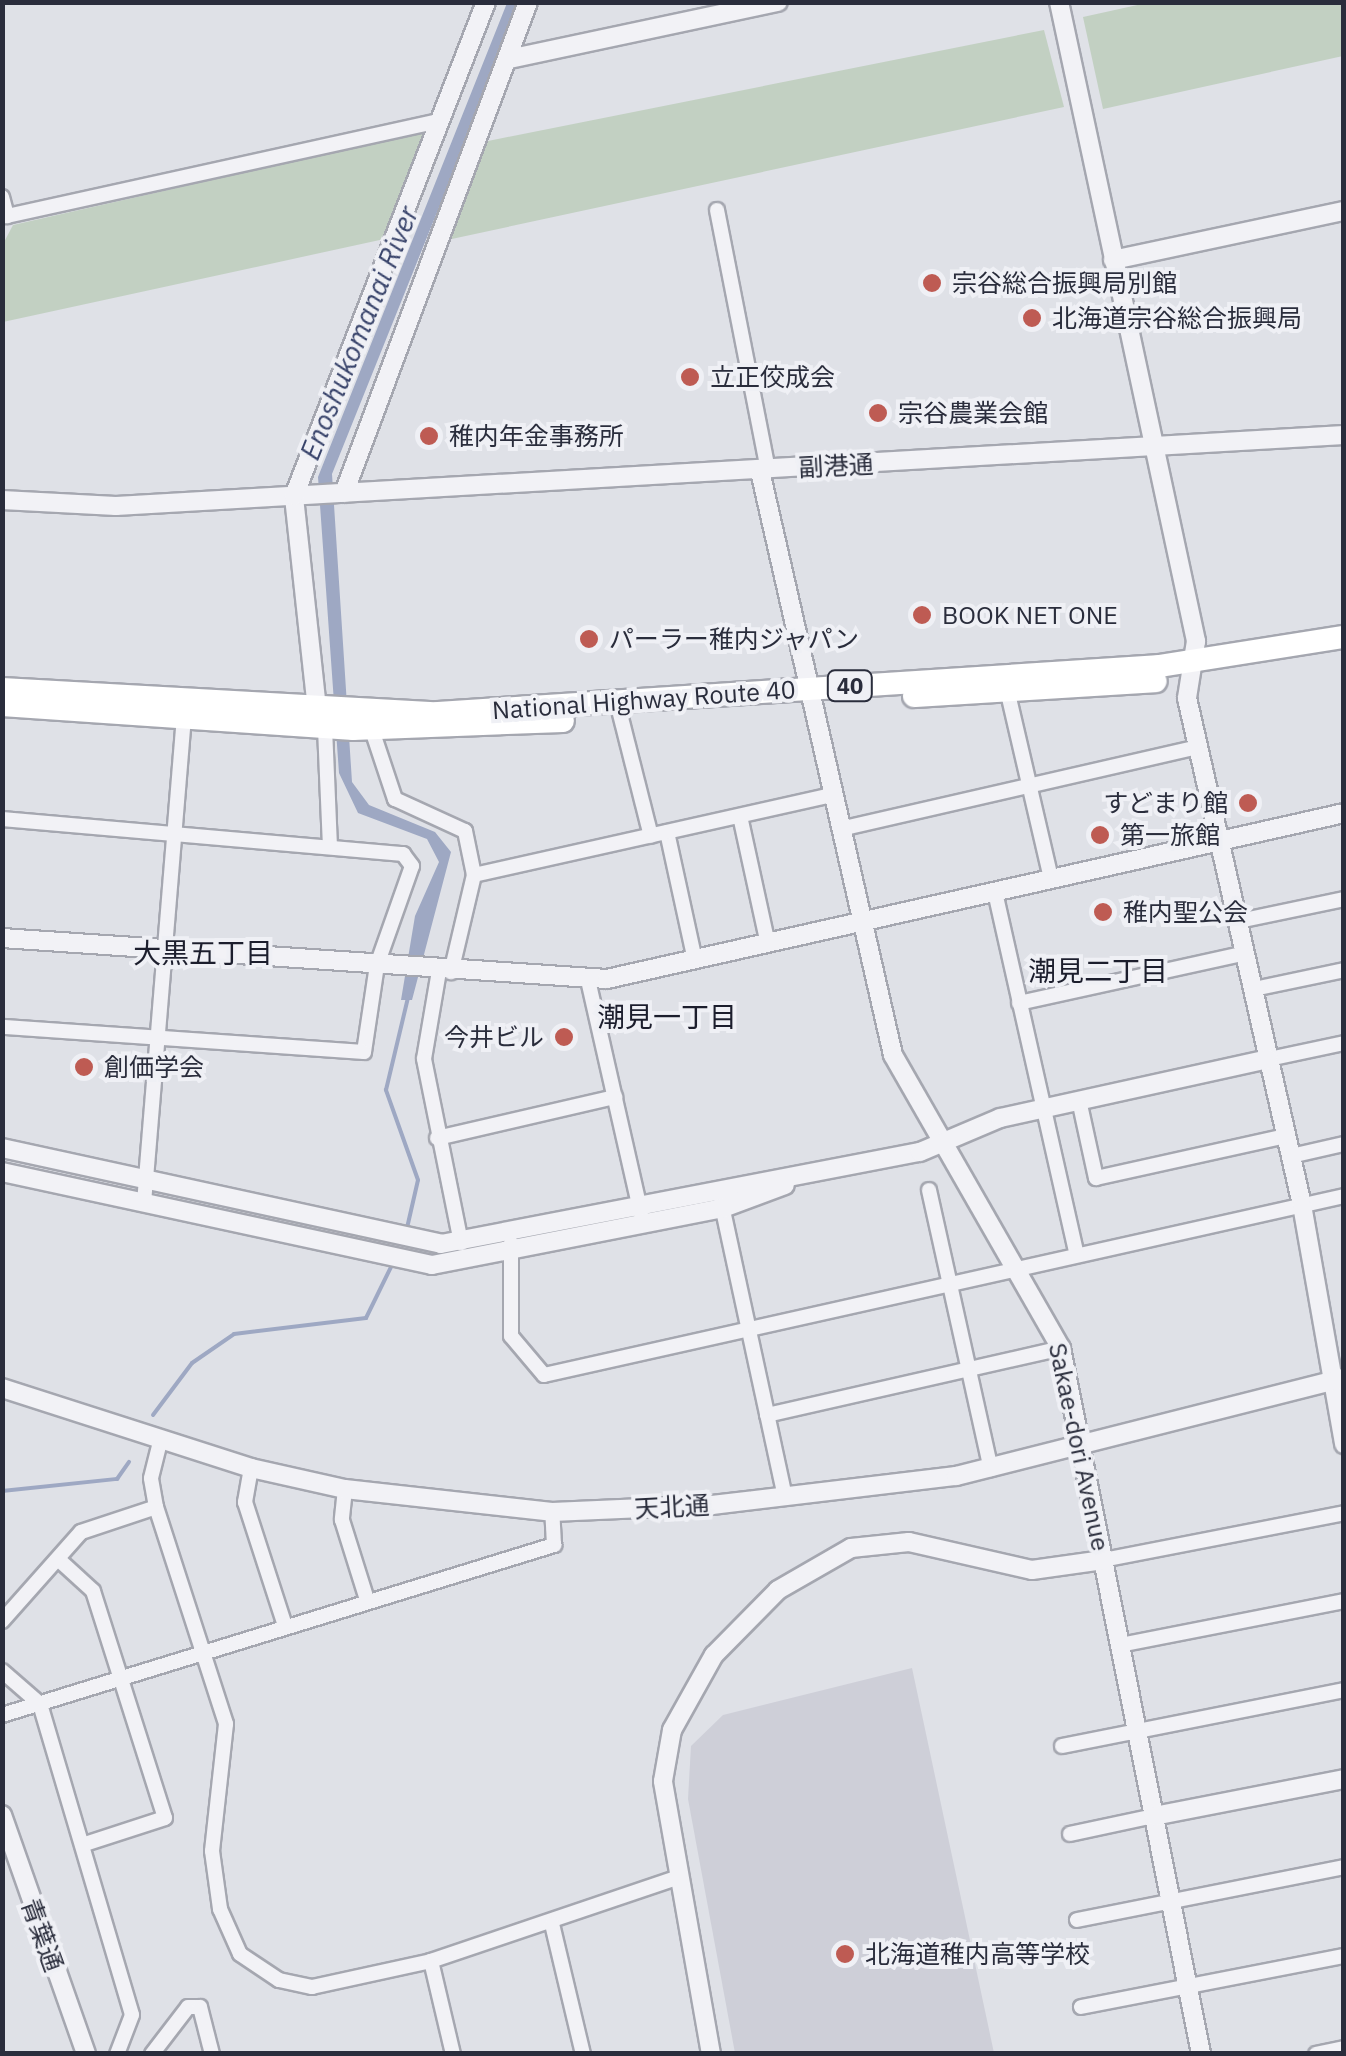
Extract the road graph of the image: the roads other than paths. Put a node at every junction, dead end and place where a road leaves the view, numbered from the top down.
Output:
1 (486, 2) edge
2 (528, 2) edge
3 (778, 2) edge
4 (1059, 2) edge
5 (509, 60) junction
6 (442, 120) junction
7 (2, 197) edge
8 (717, 210) dead end
9 (1344, 212) edge
10 (1114, 260) junction
11 (1344, 435) edge
12 (1154, 448) junction
13 (764, 471) junction
14 (320, 494) junction
15 (2, 500) edge
16 (1344, 637) edge
17 (1344, 653) edge
18 (1194, 670) junction
19 (1005, 684) junction
20 (2, 690) edge
21 (810, 697) junction
22 (2, 705) edge
23 (619, 709) junction
24 (184, 710) junction
25 (339, 722) junction
26 (1198, 748) junction
27 (1028, 786) junction
28 (832, 796) junction
29 (1344, 813) edge
30 (740, 816) junction
31 (2, 819) edge
32 (840, 829) junction
33 (176, 833) junction
34 (659, 834) junction
35 (1221, 842) junction
36 (330, 847) junction
37 (474, 876) junction
38 (1050, 880) junction
39 (995, 892) junction
40 (1344, 898) edge
41 (861, 922) junction
42 (1238, 922) junction
43 (2, 938) edge
44 (768, 944) junction
45 (167, 950) junction
46 (1246, 953) junction
47 (695, 960) junction
48 (383, 966) junction
49 (1344, 970) edge
50 (441, 971) junction
51 (588, 980) junction
52 (1254, 990) junction
53 (1020, 1003) junction
54 (2, 1027) edge
55 (160, 1040) junction
56 (1344, 1043) edge
57 (1269, 1059) junction
58 (615, 1098) junction
59 (1079, 1100) junction
60 (1044, 1107) junction
61 (1286, 1136) junction
62 (437, 1138) junction
63 (1344, 1144) edge
64 (940, 1146) junction
65 (2, 1148) edge
66 (1290, 1156) junction
67 (2, 1172) edge
68 (809, 1176) junction
69 (147, 1184) junction
70 (718, 1186) junction
71 (929, 1190) dead end
72 (1344, 1196) edge
73 (144, 1204) junction
74 (638, 1204) junction
75 (1302, 1205) junction
76 (723, 1208) junction
77 (643, 1224) junction
78 (461, 1242) junction
79 (511, 1242) junction
80 (1078, 1255) junction
81 (1022, 1268) junction
82 (950, 1284) junction
83 (749, 1328) junction
84 (1060, 1348) junction
85 (970, 1370) junction
86 (1338, 1380) edge
87 (2, 1388) edge
88 (767, 1415) junction
89 (160, 1443) junction
90 (1344, 1444) edge
91 (1081, 1448) junction
92 (251, 1468) junction
93 (990, 1469) junction
94 (345, 1489) junction
95 (785, 1497) junction
96 (156, 1507) junction
97 (552, 1512) junction
98 (1344, 1513) edge
99 (58, 1558) junction
100 (1103, 1560) junction
101 (367, 1600) junction
102 (1344, 1601) edge
103 (2, 1621) edge
104 (285, 1626) junction
105 (1120, 1645) junction
106 (203, 1652) junction
107 (2, 1671) edge
108 (120, 1680) junction
109 (1344, 1690) edge
110 (40, 1704) junction
111 (2, 1715) edge
112 (1137, 1730) junction
113 (1062, 1746) dead end
114 (1344, 1779) edge
115 (2, 1815) edge
116 (1154, 1816) junction
117 (1070, 1834) dead end
118 (82, 1845) junction
119 (1344, 1867) edge
120 (679, 1877) junction
121 (1171, 1901) junction
122 (1077, 1920) dead end
123 (552, 1924) junction
124 (1344, 1956) edge
125 (432, 1960) junction
126 (1188, 1986) junction
127 (1080, 2007) dead end
128 (1344, 2048) edge
129 (86, 2054) edge
130 (117, 2054) edge
131 (152, 2054) edge
132 (212, 2054) edge
133 (453, 2054) edge
134 (583, 2054) edge
135 (710, 2054) edge
136 (1201, 2054) edge
137 (1316, 2054) edge

1 - 6 street
2 - 5 street
3 - 5 street
4 - 10 street
5 - 14 street
6 - 7 street
6 - 14 street
8 - 13 street
9 - 10 street
10 - 12 street
11 - 12 street, 副港通
12 - 13 street, 副港通
12 - 18 street
13 - 14 street, 副港通
13 - 21 street, Sakae-dori Avenue
14 - 15 street, 副港通
14 - 25 street
16 - 18 highway, National Highway Route 40 / 40
17 - 18 highway, National Highway Route 40 / 40
18 - 19 highway, National Highway Route 40 / 40
18 - 26 street
19 - 21 highway, National Highway Route 40 / 40
19 - 27 street
20 - 24 highway, National Highway Route 40 / 40
21 - 23 highway, National Highway Route 40 / 40
21 - 28 street, Sakae-dori Avenue
22 - 24 highway, National Highway Route 40 / 40
23 - 25 highway, National Highway Route 40 / 40
23 - 34 street
24 - 25 highway, National Highway Route 40 / 40
24 - 33 street
25 - 36 street
25 - 37 street
26 - 27 street
26 - 35 street
27 - 32 street
27 - 38 street
28 - 30 street
28 - 32 street, Sakae-dori Avenue
29 - 35 street
30 - 34 street
30 - 44 street
31 - 33 street
32 - 41 street, Sakae-dori Avenue
33 - 36 street
33 - 45 street
34 - 37 street
34 - 47 street
35 - 38 street
35 - 42 street
36 - 48 street
37 - 50 street
38 - 39 street
39 - 41 street
39 - 53 street
40 - 42 street
41 - 44 street
41 - 64 street, Sakae-dori Avenue
42 - 46 street
43 - 45 street
44 - 47 street
45 - 48 street
45 - 55 street
46 - 52 street
46 - 53 street
47 - 51 street
48 - 50 street
48 - 55 street
49 - 52 street
50 - 51 street
50 - 62 street
51 - 58 street
52 - 57 street
53 - 60 street
54 - 55 street
55 - 69 street
56 - 57 street
57 - 59 street
57 - 61 street
58 - 62 street
58 - 74 street
59 - 60 street
59 - 61 street
60 - 64 street
60 - 80 street
61 - 66 street
62 - 78 street
63 - 66 street
64 - 68 street
64 - 81 street, Sakae-dori Avenue
65 - 69 street
66 - 75 street
67 - 73 street
68 - 70 street
68 - 76 street
69 - 73 street
69 - 78 street
70 - 74 street
70 - 76 street
71 - 82 street
72 - 75 street
73 - 79 street
74 - 77 street
74 - 79 street
75 - 80 street
75 - 86 street
76 - 77 street
76 - 83 street
77 - 79 street
78 - 79 street
79 - 83 street
80 - 81 street
81 - 82 street
81 - 84 street, Sakae-dori Avenue
82 - 83 street
82 - 85 street
83 - 88 street
84 - 85 street
84 - 91 street, Sakae-dori Avenue
85 - 88 street
85 - 93 street
86 - 90 street
86 - 91 street, 天北通
87 - 89 street, 天北通
88 - 95 street
89 - 92 street, 天北通
89 - 96 street
91 - 93 street, 天北通
91 - 100 street, Sakae-dori Avenue
92 - 94 street, 天北通
92 - 104 street
93 - 95 street, 天北通
94 - 97 street, 天北通
94 - 101 street
95 - 97 street, 天北通
96 - 99 street
96 - 106 street
97 - 101 street
98 - 100 street
99 - 103 street
99 - 108 street
100 - 105 street, Sakae-dori Avenue
100 - 120 street
101 - 104 street
102 - 105 street
104 - 106 street
105 - 112 street, Sakae-dori Avenue
106 - 108 street
106 - 125 street
107 - 110 street
108 - 110 street
108 - 118 street
109 - 112 street
110 - 111 street
110 - 118 street
112 - 113 street
112 - 116 street, Sakae-dori Avenue
114 - 116 street
115 - 129 street, 青葉通
116 - 117 street
116 - 121 street, Sakae-dori Avenue
118 - 130 street
119 - 121 street
120 - 123 street
120 - 135 street
121 - 122 street
121 - 126 street, Sakae-dori Avenue
123 - 125 street
123 - 134 street
124 - 126 street
125 - 133 street
126 - 127 street
126 - 136 street, Sakae-dori Avenue
128 - 137 street
131 - 132 street

